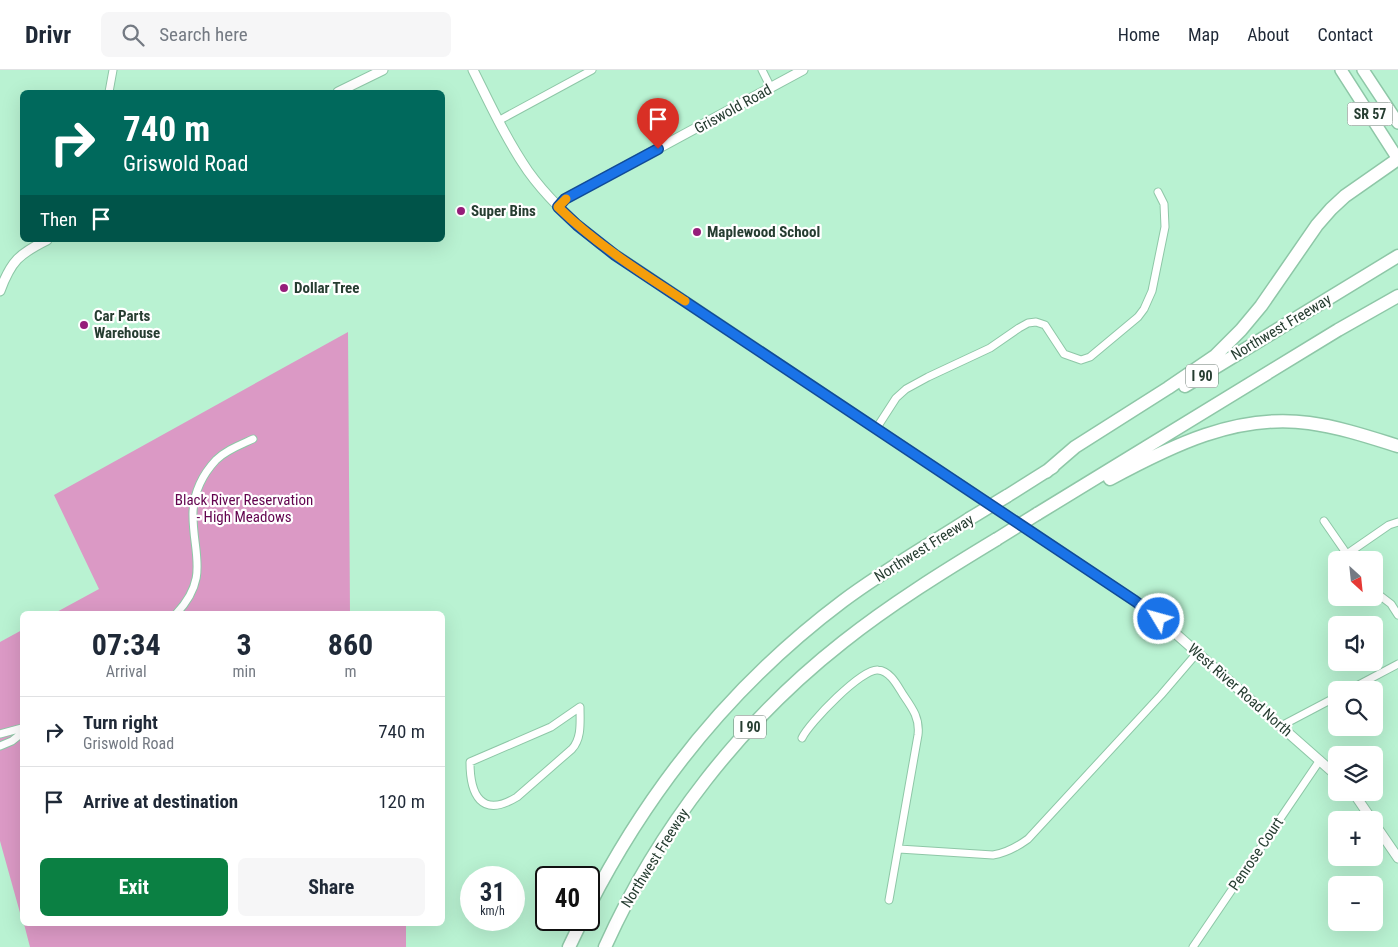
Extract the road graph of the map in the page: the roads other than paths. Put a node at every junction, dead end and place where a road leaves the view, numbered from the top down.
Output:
1 (113, 70) edge
2 (383, 70) edge
3 (473, 70) edge
4 (592, 70) edge
5 (762, 70) edge
6 (803, 70) edge
7 (1341, 70) edge
8 (1363, 70) edge
9 (771, 88) junction
10 (109, 90) edge
11 (342, 90) edge
12 (498, 121) junction
13 (1398, 123) edge
14 (1398, 159) edge
15 (1158, 192) dead end
16 (558, 207) junction
17 (40, 242) edge
18 (1398, 256) edge
19 (0, 291) edge
20 (1398, 296) edge
21 (876, 429) junction
22 (253, 439) dead end
23 (1398, 446) edge
24 (1046, 472) junction
25 (1038, 516) junction
26 (1324, 521) dead end
27 (1398, 522) edge
28 (1345, 551) edge
29 (1357, 551) edge
30 (1383, 598) edge
31 (178, 611) edge
32 (1398, 614) edge
33 (1197, 653) junction
34 (1398, 664) edge
35 (1366, 681) edge
36 (1328, 701) edge
37 (566, 719) joint
38 (1281, 726) junction
39 (20, 729) edge
40 (0, 734) edge
41 (20, 735) edge
42 (802, 738) dead end
43 (0, 746) edge
44 (1320, 760) junction
45 (1328, 768) edge
46 (1383, 836) edge
47 (899, 849) junction
48 (1398, 858) edge
49 (600, 886) edge
50 (889, 900) dead end
51 (577, 931) edge
52 (569, 947) edge
53 (605, 947) edge
54 (1193, 947) edge

1 - 10 street
2 - 11 street
3 - 12 street, West River Road North
4 - 12 street
5 - 9 street
6 - 9 street, Griswold Road
7 - 14 highway, SR 57
8 - 13 highway, SR 57
9 - 16 street, Griswold Road
12 - 16 street, West River Road North
14 - 24 highway
15 - 21 street
16 - 21 street, West River Road North
17 - 19 street
18 - 24 highway, Northwest Freeway / I 90
20 - 25 highway, I 90
21 - 33 street, West River Road North
22 - 31 street
23 - 25 highway
24 - 49 highway, Northwest Freeway / I 90, bridge
25 - 53 highway, Northwest Freeway / I 90, bridge
26 - 28 street
27 - 29 street
30 - 32 street
33 - 38 street, West River Road North
33 - 47 street
34 - 35 street
36 - 38 street
37 - 37 street
38 - 44 street, West River Road North
39 - 40 street
41 - 43 street
42 - 47 street
44 - 45 street, West River Road North
44 - 54 street, Penrose Court
46 - 48 street
47 - 50 street
51 - 52 highway

